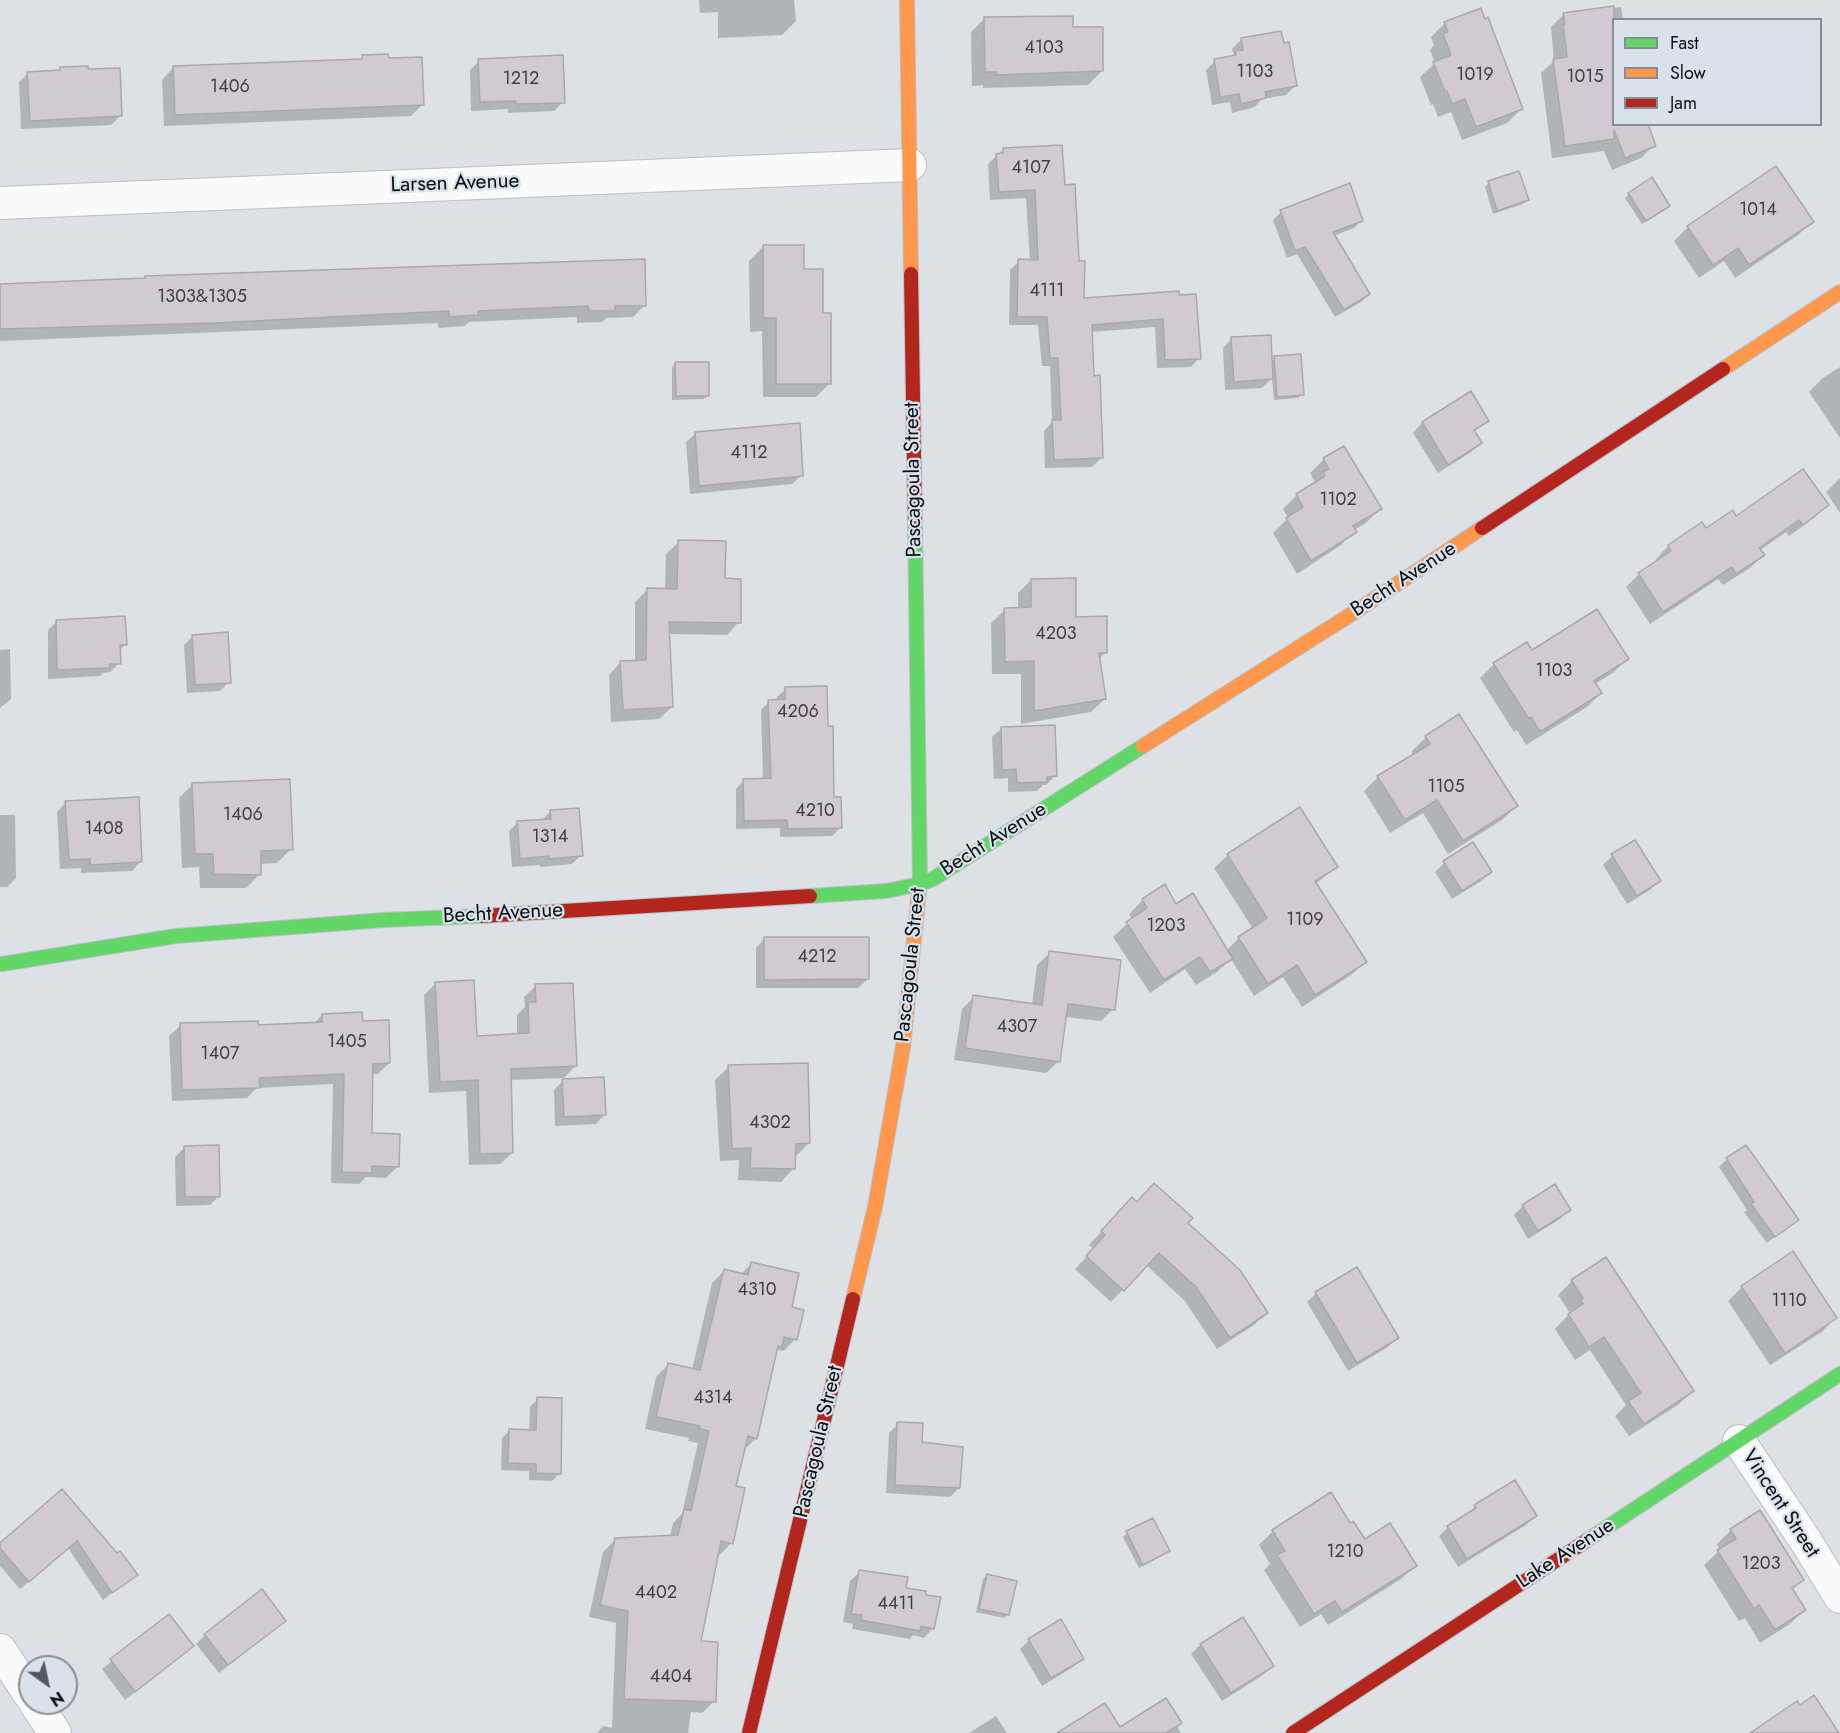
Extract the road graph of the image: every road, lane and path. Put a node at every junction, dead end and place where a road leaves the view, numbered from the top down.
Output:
1 (907, 0) edge
2 (910, 165) junction
3 (0, 203) edge
4 (1840, 292) edge
5 (920, 884) junction
6 (2, 964) dead end
7 (1840, 1374) edge
8 (1739, 1441) junction
9 (1840, 1598) edge
10 (0, 1650) edge
11 (18, 1677) edge
12 (43, 1715) edge
13 (55, 1733) edge
14 (749, 1733) edge
15 (1293, 1733) edge

1 - 2 street, Pascagoula Street
2 - 3 street, Larsen Avenue
2 - 5 street, Pascagoula Street
4 - 5 street, Becht Avenue
5 - 6 street, Becht Avenue
5 - 14 street, Pascagoula Street
7 - 8 street, Lake Avenue
8 - 9 street, Vincent Street
8 - 15 street, Lake Avenue
10 - 11 street
12 - 13 street

